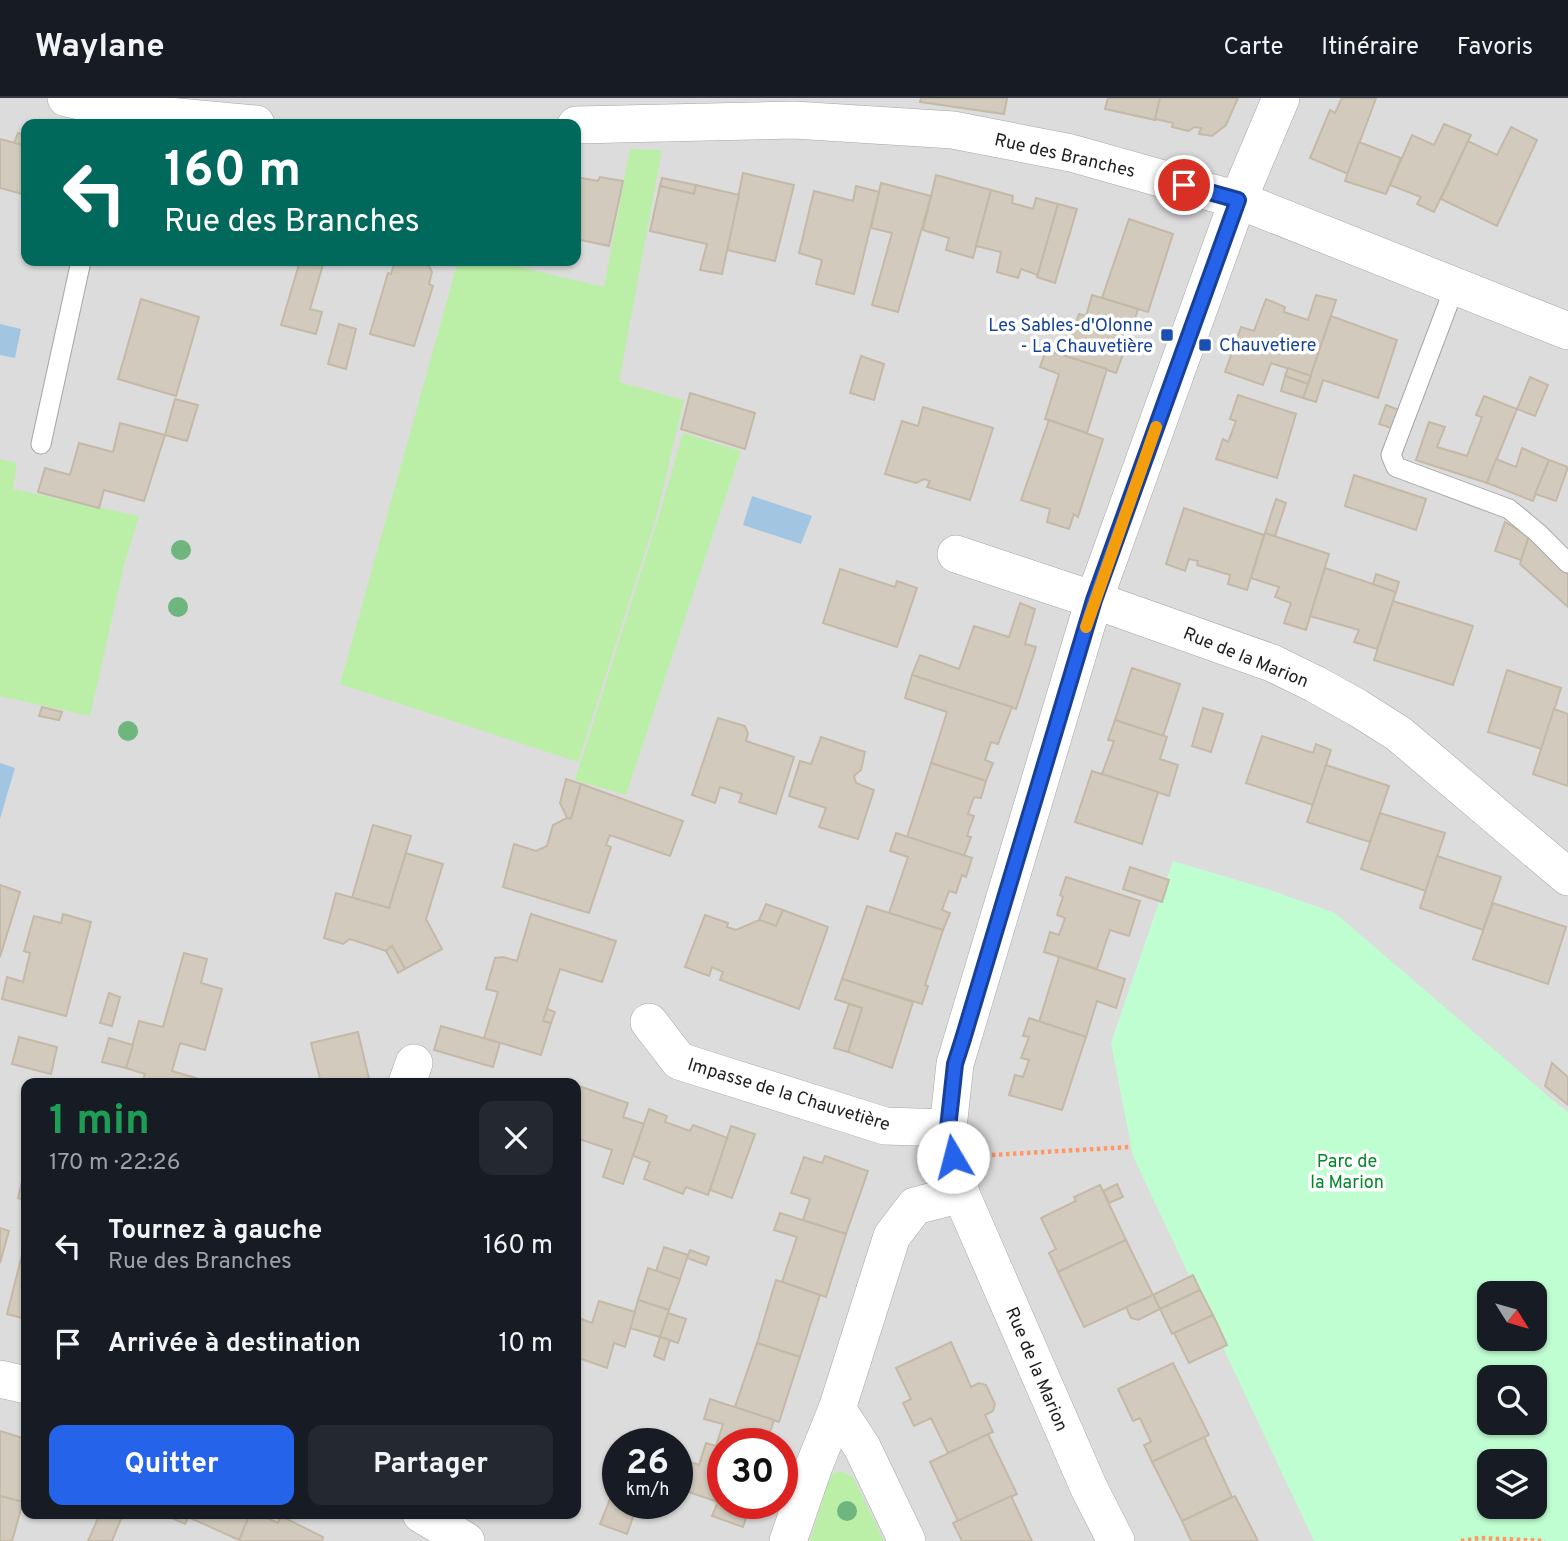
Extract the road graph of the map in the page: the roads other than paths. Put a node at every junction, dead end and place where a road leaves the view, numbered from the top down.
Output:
1 (66, 98) edge
2 (1281, 98) edge
3 (113, 116) edge
4 (201, 119) edge
5 (581, 125) edge
6 (1238, 200) junction
7 (80, 266) edge
8 (1455, 286) junction
9 (1568, 331) edge
10 (41, 444) dead end
11 (956, 554) dead end
12 (1568, 563) edge
13 (1094, 600) junction
14 (1568, 877) edge
15 (649, 1022) dead end
16 (950, 1142) junction
17 (961, 1194) junction
18 (0, 1379) edge
19 (21, 1384) edge
20 (837, 1409) junction
21 (429, 1519) edge
22 (466, 1541) edge
23 (789, 1541) edge
24 (907, 1541) edge
25 (1116, 1541) edge

1 - 3 street
2 - 6 street, Rue de la Marion
3 - 4 street
5 - 6 street, Rue des Branches
6 - 8 street, Rue des Branches
6 - 13 street, Rue de la Marion
7 - 10 lane
8 - 9 street, Rue des Branches
8 - 12 lane
11 - 13 street, Rue de la Marion
13 - 14 street, Rue de la Marion
13 - 16 street, Rue de la Marion
15 - 16 street, Impasse de la Chauvetière
16 - 17 street, Rue de la Marion
17 - 20 street
17 - 25 street, Rue de la Marion
18 - 19 street
20 - 23 street
20 - 24 street
21 - 22 street

